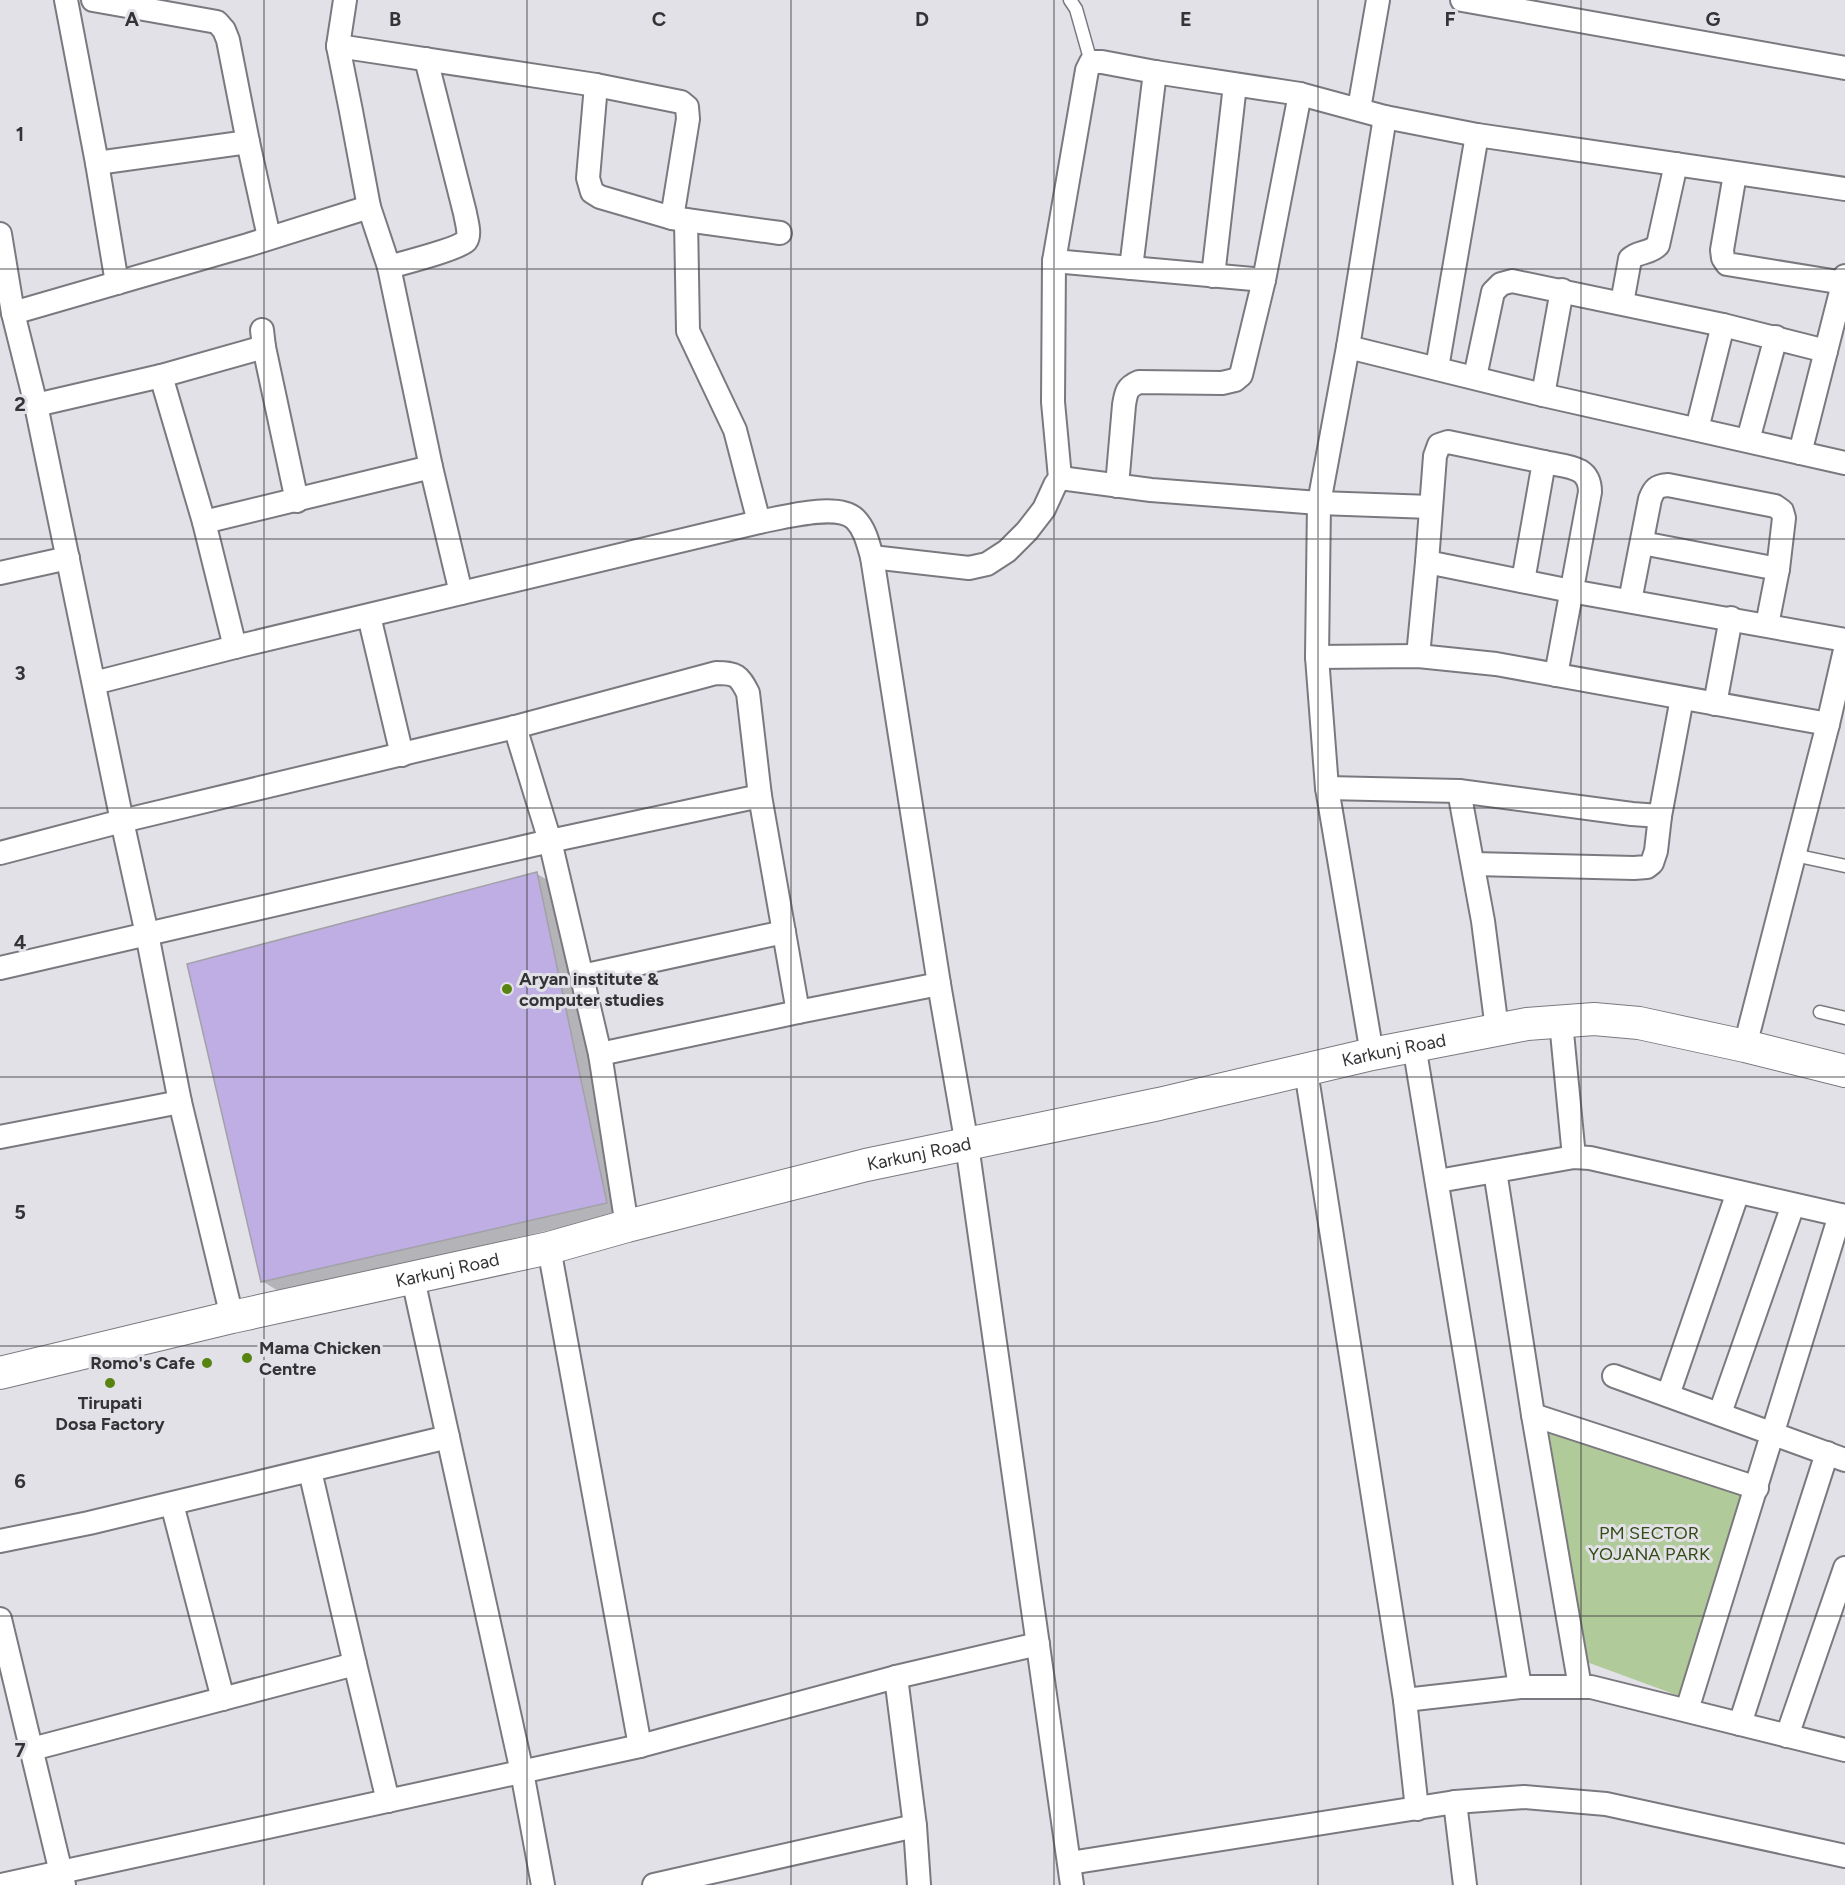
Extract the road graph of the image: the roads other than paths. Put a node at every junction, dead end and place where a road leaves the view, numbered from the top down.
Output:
1 (66, 0) edge
2 (93, 0) edge
3 (345, 0) edge
4 (1070, 0) edge
5 (1378, 0) edge
6 (1462, 0) edge
7 (1542, 8) edge
8 (339, 46) junction
9 (426, 60) junction
10 (1091, 62) junction
11 (1845, 68) edge
12 (1155, 72) junction
13 (596, 85) junction
14 (1235, 85) junction
15 (1300, 94) junction
16 (1359, 109) junction
17 (1385, 117) junction
18 (1477, 135) junction
19 (248, 142) junction
20 (97, 164) junction
21 (1676, 164) junction
22 (1735, 174) junction
23 (1845, 189) edge
24 (369, 207) junction
25 (679, 219) junction
26 (780, 233) dead end
27 (0, 234) edge
28 (269, 237) junction
29 (1054, 261) junction
30 (389, 267) junction
31 (1131, 268) junction
32 (1214, 276) junction
33 (1844, 279) edge
34 (1264, 280) junction
35 (117, 283) junction
36 (1562, 290) junction
37 (1622, 303) junction
38 (13, 313) junction
39 (1723, 325) junction
40 (1776, 338) junction
41 (1348, 347) junction
42 (1826, 351) junction
43 (1437, 368) junction
44 (161, 376) junction
45 (1475, 377) junction
46 (1543, 395) junction
47 (36, 405) junction
48 (1697, 429) junction
49 (1748, 440) junction
50 (1800, 453) junction
51 (1544, 462) junction
52 (1845, 463) edge
53 (431, 467) junction
54 (1060, 478) junction
55 (1117, 486) junction
56 (297, 501) junction
57 (1319, 503) junction
58 (1431, 507) junction
59 (204, 522) junction
60 (759, 522) junction
61 (1642, 543) junction
62 (872, 556) junction
63 (68, 558) junction
64 (1427, 562) junction
65 (1778, 569) junction
66 (0, 573) edge
67 (1523, 581) junction
68 (1571, 591) junction
69 (460, 593) junction
70 (1630, 601) junction
71 (369, 616) junction
72 (1731, 618) junction
73 (1767, 625) junction
74 (1845, 640) edge
75 (235, 647) junction
76 (1845, 650) edge
77 (1418, 656) junction
78 (1317, 657) junction
79 (1556, 675) junction
80 (94, 683) junction
81 (1682, 698) junction
82 (1715, 704) junction
83 (1828, 724) junction
84 (515, 727) junction
85 (402, 755) junction
86 (1327, 788) junction
87 (1460, 791) junction
88 (760, 796) junction
89 (1660, 816) junction
90 (122, 821) junction
91 (550, 841) junction
92 (0, 853) edge
93 (1794, 855) junction
94 (1473, 864) junction
95 (1845, 866) edge
96 (784, 933) junction
97 (147, 934) junction
98 (0, 968) edge
99 (582, 976) junction
100 (939, 984) junction
101 (798, 1012) junction
102 (1820, 1012) dead end
103 (1845, 1017) edge
104 (1561, 1022) junction
105 (1497, 1029) junction
106 (1414, 1045) junction
107 (1746, 1046) junction
108 (1372, 1053) junction
109 (600, 1054) junction
110 (1306, 1071) junction
111 (1845, 1071) edge
112 (180, 1102) junction
113 (0, 1137) edge
114 (968, 1145) junction
115 (1574, 1157) junction
116 (1495, 1171) junction
117 (1438, 1182) junction
118 (1738, 1192) junction
119 (1793, 1205) junction
120 (1843, 1216) edge
121 (627, 1226) junction
122 (549, 1248) junction
123 (413, 1279) junction
124 (232, 1317) junction
125 (0, 1372) edge
126 (1614, 1376) dead end
127 (1668, 1395) junction
128 (1720, 1413) junction
129 (1533, 1415) junction
130 (1773, 1435) junction
131 (448, 1437) junction
132 (1836, 1457) edge
133 (310, 1471) junction
134 (1757, 1488) junction
135 (172, 1504) junction
136 (0, 1541) edge
137 (1845, 1568) edge
138 (0, 1619) edge
139 (1038, 1644) junction
140 (355, 1664) junction
141 (896, 1677) junction
142 (1520, 1687) junction
143 (1580, 1687) junction
144 (223, 1699) junction
145 (1404, 1700) junction
146 (1687, 1710) junction
147 (1740, 1724) junction
148 (1787, 1737) junction
149 (640, 1746) junction
150 (32, 1749) junction
151 (1845, 1750) edge
152 (522, 1772) junction
153 (388, 1801) junction
154 (1455, 1802) junction
155 (1418, 1809) junction
156 (915, 1826) junction
157 (1845, 1856) edge
158 (1070, 1863) junction
159 (62, 1879) edge
160 (661, 1884) edge
161 (2, 1885) edge
162 (543, 1885) edge
163 (919, 1885) edge
164 (1072, 1885) edge
165 (1465, 1885) edge

1 - 20 street
2 - 19 street
3 - 8 street
4 - 10 lane
5 - 16 street
6 - 7 street
7 - 11 street
8 - 9 street
8 - 24 street
9 - 13 street
9 - 30 street
10 - 12 street
10 - 29 street
12 - 14 street
12 - 31 street
13 - 25 street
13 - 25 street
14 - 15 street
14 - 32 street
15 - 16 street
15 - 34 street
16 - 17 street
17 - 18 street
17 - 41 street
18 - 21 street
18 - 43 street
19 - 20 street
19 - 28 street
20 - 35 street
21 - 22 street
21 - 37 street
22 - 23 street
22 - 33 street
24 - 28 street
24 - 30 street
25 - 26 street
25 - 60 street
27 - 38 street
28 - 35 street
29 - 31 street
29 - 54 street
30 - 53 street
31 - 32 street
32 - 34 street
33 - 42 street
34 - 55 street
35 - 38 street
36 - 37 street
36 - 45 street
36 - 46 street
37 - 39 street
38 - 47 street
39 - 40 street
39 - 48 street
40 - 42 street
40 - 49 street
41 - 43 street
41 - 57 street
42 - 50 street
43 - 45 street
44 - 47 street
44 - 56 street
44 - 59 street
45 - 46 street
46 - 48 street
47 - 63 street
48 - 49 street
49 - 50 street
50 - 52 street
51 - 58 street
51 - 67 street
51 - 68 street
53 - 56 street
53 - 69 street
54 - 55 street
54 - 62 street
55 - 57 street
56 - 59 street
57 - 58 street
57 - 78 street
58 - 64 street
59 - 75 street
60 - 62 street
60 - 69 street
61 - 65 street
61 - 65 street
61 - 70 street
62 - 100 street
63 - 66 street
63 - 80 street
64 - 67 street
64 - 77 street
65 - 73 street
67 - 68 street
68 - 70 street
68 - 79 street
69 - 71 street
70 - 72 street
71 - 75 street
71 - 85 street
72 - 73 street
72 - 82 street
73 - 74 street
75 - 80 street
76 - 83 street
77 - 78 street
77 - 79 street
78 - 86 street
79 - 81 street
80 - 90 street
81 - 82 street
81 - 89 street
82 - 83 street
83 - 93 street
84 - 85 street
84 - 88 street
84 - 91 street
85 - 90 street
86 - 87 street
86 - 108 street
87 - 89 street
87 - 94 street
88 - 91 street
88 - 96 street
89 - 94 street
90 - 92 street
90 - 97 street
91 - 97 street
91 - 99 street
93 - 95 lane
93 - 107 street
94 - 105 street
96 - 99 street
96 - 101 street
97 - 98 street
97 - 112 street
99 - 109 street
100 - 101 street
100 - 114 street
101 - 109 street
102 - 103 lane
104 - 105 street, Karkunj Road
104 - 107 street, Karkunj Road
104 - 115 street
105 - 106 street, Karkunj Road
106 - 108 street, Karkunj Road
106 - 117 street
107 - 111 street, Karkunj Road
108 - 110 street, Karkunj Road
109 - 121 street
110 - 114 street, Karkunj Road
110 - 145 street
112 - 113 street
112 - 124 street
114 - 121 street, Karkunj Road
114 - 139 street
115 - 116 street
115 - 118 street
116 - 117 street
116 - 129 street
117 - 142 street
118 - 119 street
118 - 127 street
119 - 120 street
119 - 128 street
120 - 130 street
121 - 122 street, Karkunj Road
122 - 123 street, Karkunj Road
122 - 149 street
123 - 124 street, Karkunj Road
123 - 131 street
124 - 125 street, Karkunj Road
126 - 127 street
127 - 128 street
128 - 130 street
129 - 134 street
129 - 143 street
130 - 132 street
130 - 134 street
131 - 133 street
131 - 152 street
132 - 147 street
133 - 135 street
133 - 140 street
134 - 146 street
135 - 136 street
135 - 144 street
137 - 148 street
138 - 150 street
139 - 141 street
139 - 158 street
140 - 144 street
140 - 153 street
141 - 149 street
141 - 156 street
142 - 143 street
142 - 145 street
143 - 146 street
144 - 150 street
145 - 155 street
146 - 147 street
147 - 148 street
148 - 151 street
149 - 152 street
150 - 159 street
152 - 153 street
152 - 162 street
153 - 159 street
154 - 155 street
154 - 157 street
154 - 165 street
155 - 158 street
156 - 160 street
156 - 163 street
158 - 164 street
159 - 161 street

